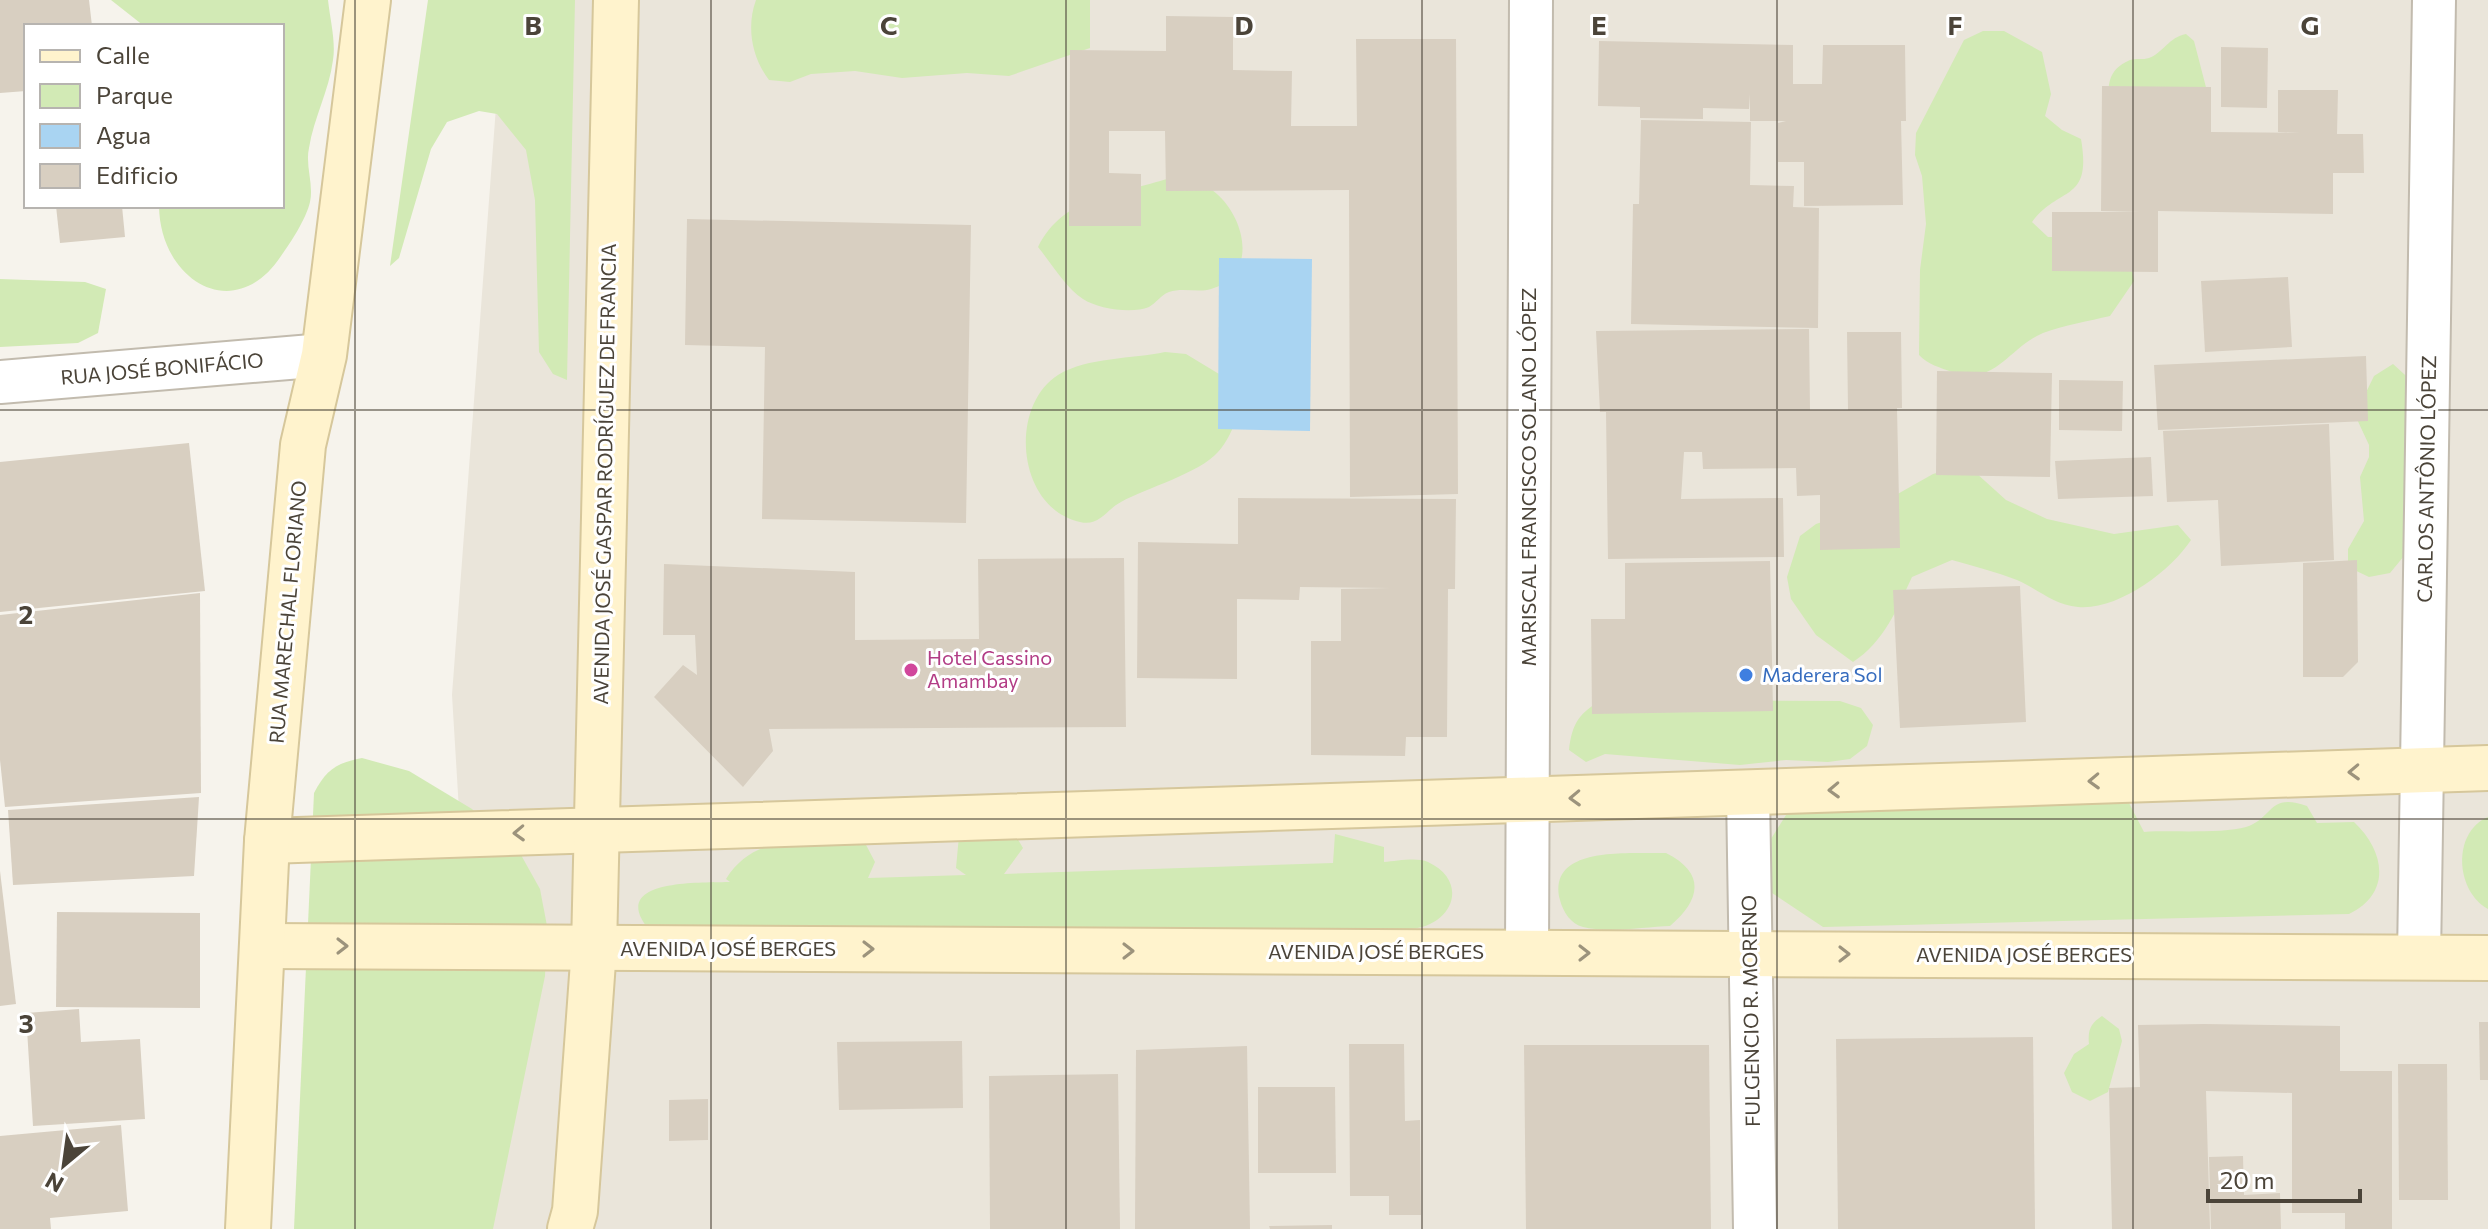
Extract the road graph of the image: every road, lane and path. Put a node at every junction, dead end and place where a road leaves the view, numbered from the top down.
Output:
1 (368, 0) edge
2 (616, 0) edge
3 (1531, 0) edge
4 (2434, 0) edge
5 (324, 355) junction
6 (0, 382) edge
7 (2488, 768) edge
8 (2422, 770) junction
9 (1748, 792) junction
10 (1527, 800) junction
11 (597, 831) junction
12 (267, 841) junction
13 (264, 946) junction
14 (594, 948) junction
15 (1527, 953) junction
16 (1751, 954) junction
17 (2419, 957) junction
18 (2488, 958) edge
19 (574, 1223) edge
20 (248, 1229) edge
21 (1755, 1229) edge

1 - 5 main road, RUA MARECHAL FLORIANO
2 - 11 main road, AVENIDA JOSÉ GASPAR RODRÍGUEZ DE FRANCIA
3 - 10 street, MARISCAL FRANCISCO SOLANO LÓPEZ
4 - 8 street, CARLOS ANTÔNIO LÓPEZ
5 - 6 street, RUA JOSÉ BONIFÁCIO
5 - 12 main road, RUA MARECHAL FLORIANO
7 - 8 main road
8 -> 9 main road
8 - 17 street, CARLOS ANTÔNIO LÓPEZ
9 -> 10 main road
9 - 16 street, FULGENCIO R. MORENO
10 - 11 main road
10 - 15 street, MARISCAL FRANCISCO SOLANO LÓPEZ
11 -> 12 main road
11 - 14 main road, AVENIDA JOSÉ GASPAR RODRÍGUEZ DE FRANCIA
12 - 13 main road, RUA MARECHAL FLORIANO
13 -> 14 main road, AVENIDA JOSÉ BERGES
13 - 20 main road, RUA MARECHAL FLORIANO
14 -> 15 main road, AVENIDA JOSÉ BERGES
14 - 19 main road, AVENIDA JOSÉ GASPAR RODRÍGUEZ DE FRANCIA
15 -> 16 main road, AVENIDA JOSÉ BERGES
16 -> 17 main road, AVENIDA JOSÉ BERGES
16 - 21 street, FULGENCIO R. MORENO
17 - 18 main road, AVENIDA JOSÉ BERGES

